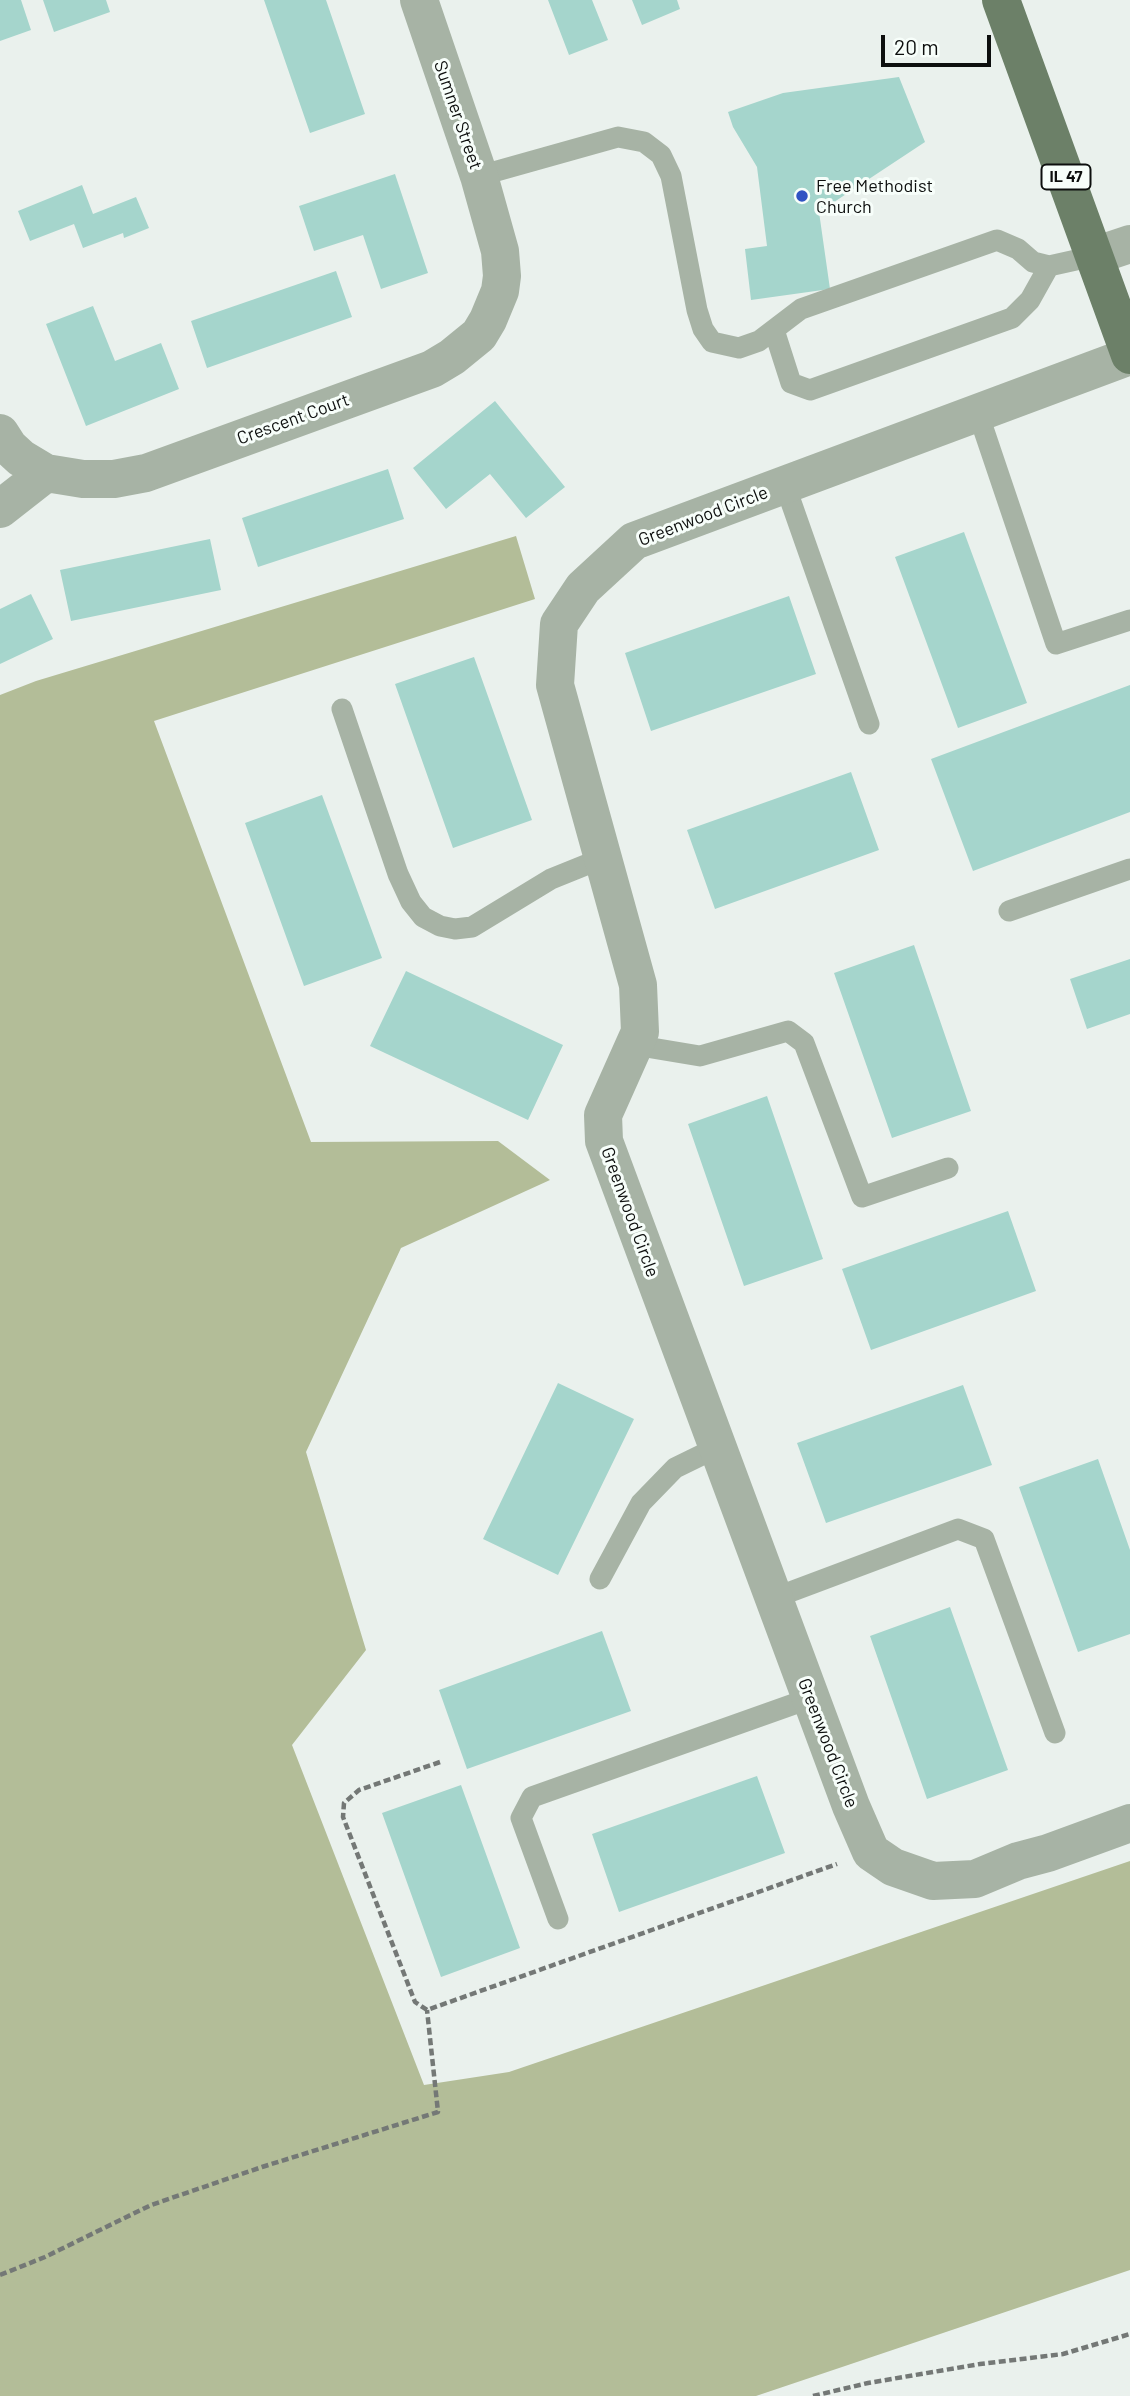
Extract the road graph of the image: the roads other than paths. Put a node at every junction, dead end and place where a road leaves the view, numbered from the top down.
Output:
1 (419, 0) edge
2 (1001, 0) edge
3 (479, 176) junction
4 (496, 231) joint
5 (1130, 244) edge
6 (1094, 257) junction
7 (1049, 266) junction
8 (774, 330) junction
9 (1130, 355) edge
10 (978, 413) junction
11 (0, 433) edge
12 (46, 473) junction
13 (785, 485) junction
14 (0, 509) edge
15 (1130, 620) edge
16 (342, 709) dead end
17 (869, 724) dead end
18 (603, 858) junction
19 (1130, 869) edge
20 (1009, 911) dead end
21 (634, 1045) junction
22 (948, 1168) dead end
23 (718, 1447) junction
24 (600, 1579) dead end
25 (774, 1598) junction
26 (811, 1698) junction
27 (1055, 1733) dead end
28 (1130, 1823) edge
29 (558, 1919) dead end

1 - 3 street, Sumner Street
2 - 6 main road, IL 47
3 - 4 street, Sumner Street
3 - 8 lane
4 - 12 street, Crescent Court
5 - 6 street
6 - 7 lane
6 - 9 main road, IL 47
7 - 8 lane
7 - 8 lane
9 - 10 street, Greenwood Circle
10 - 13 street, Greenwood Circle
10 - 15 lane
11 - 12 street
12 - 14 street
13 - 17 lane
13 - 18 street, Greenwood Circle
16 - 18 lane
18 - 21 street, Greenwood Circle
19 - 20 lane
21 - 22 lane
21 - 23 street, Greenwood Circle
23 - 24 lane
23 - 25 street, Greenwood Circle
25 - 26 street, Greenwood Circle
25 - 27 lane
26 - 28 street, Greenwood Circle
26 - 29 lane

